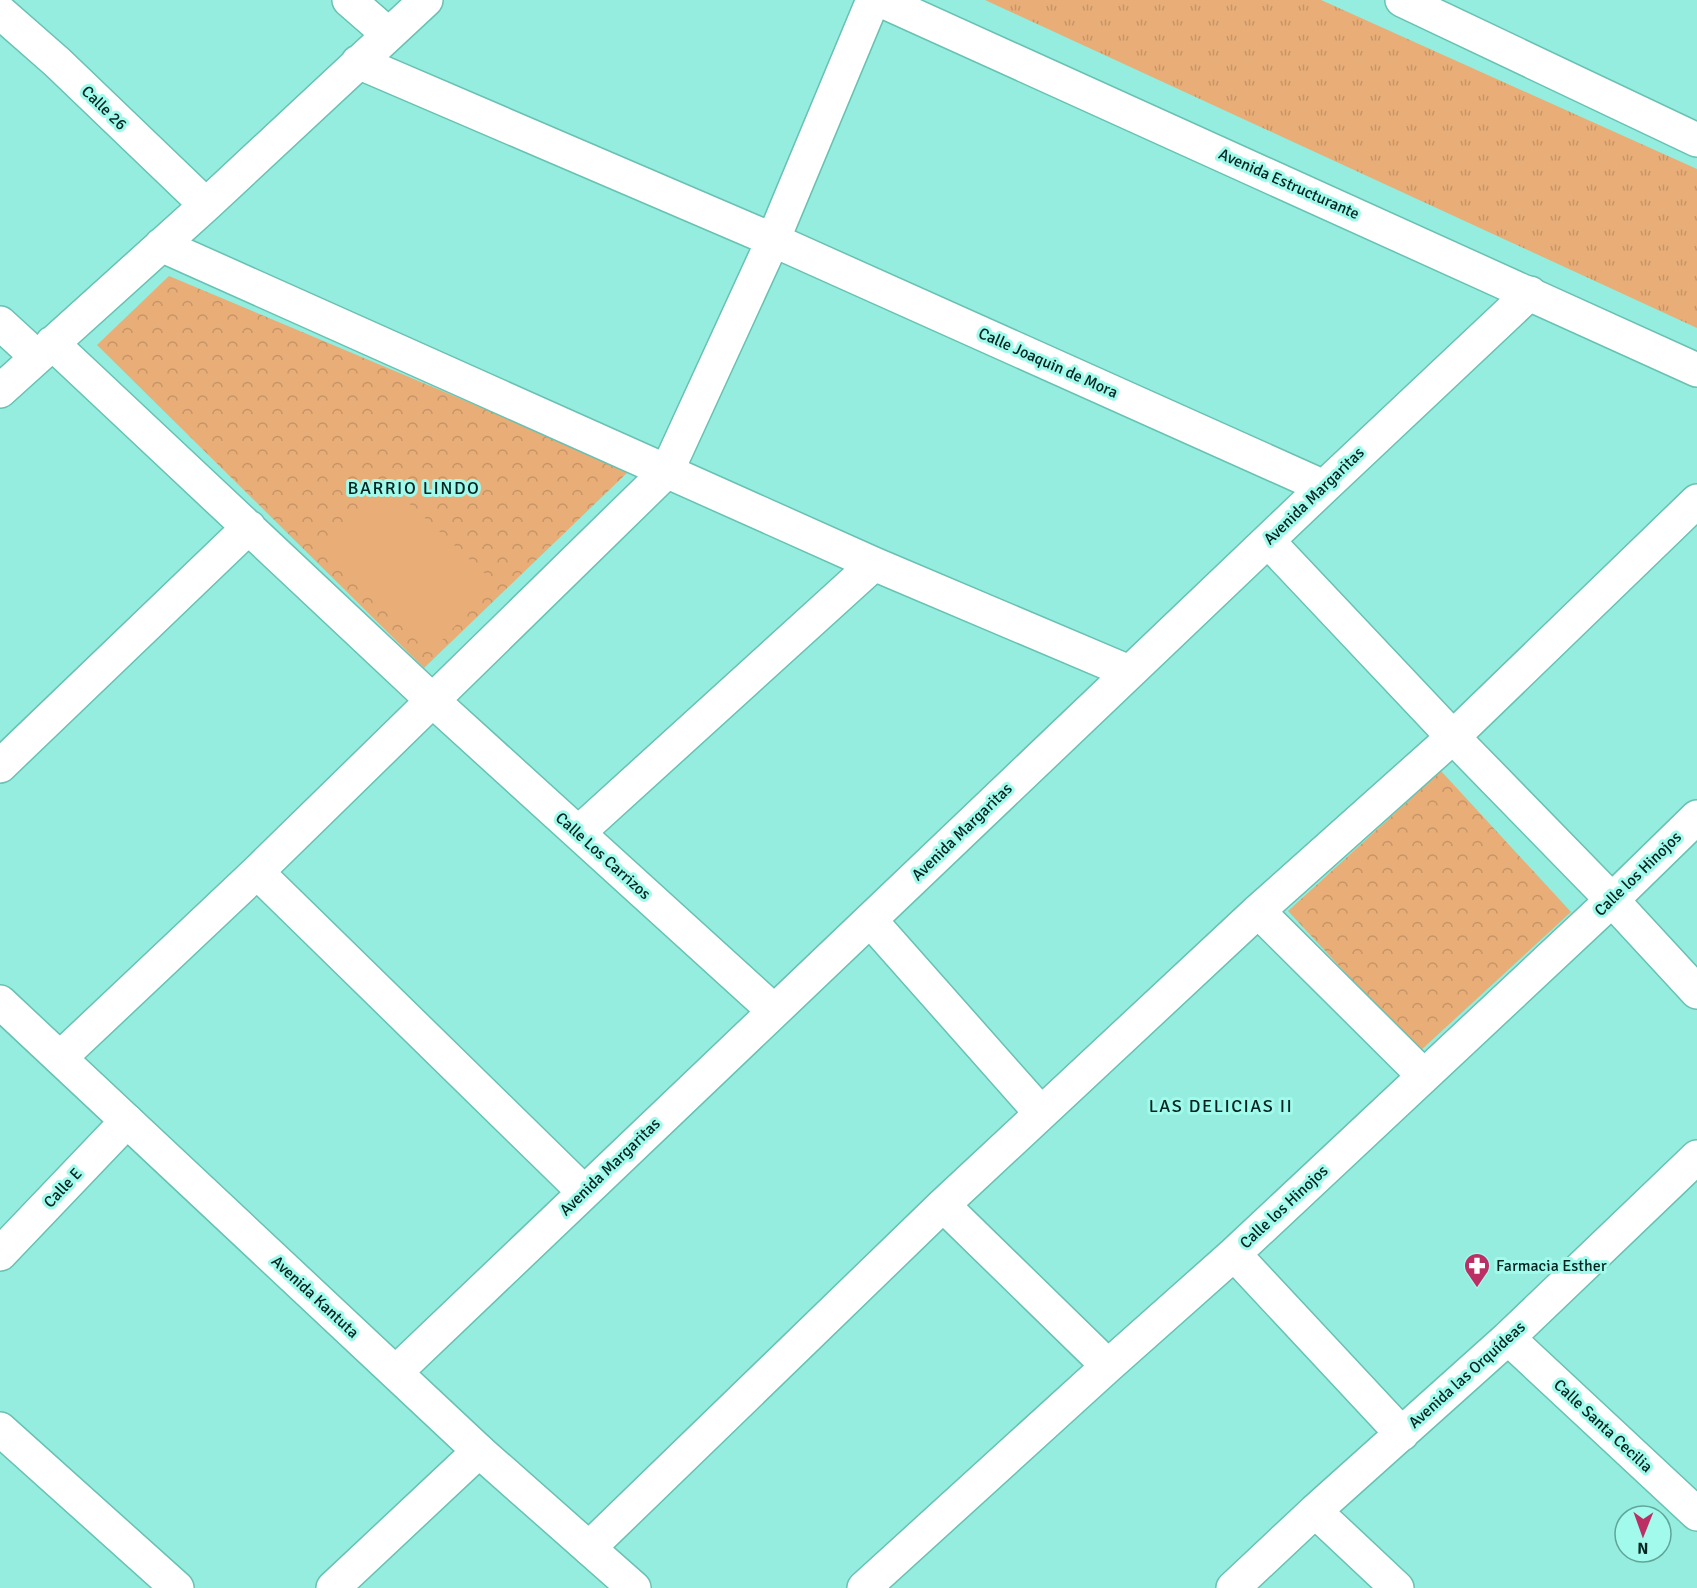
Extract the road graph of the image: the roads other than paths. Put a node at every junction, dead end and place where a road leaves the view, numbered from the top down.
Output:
1 (349, 0) edge
2 (426, 0) edge
3 (873, 0) edge
4 (880, 0) edge
5 (1402, 0) edge
6 (0, 12) edge
7 (388, 34) junction
8 (358, 62) junction
9 (1694, 133) edge
10 (206, 205) junction
11 (773, 240) junction
12 (161, 245) junction
13 (1530, 293) junction
14 (0, 323) edge
15 (44, 350) junction
16 (1697, 370) edge
17 (0, 391) edge
18 (667, 471) junction
19 (1323, 487) junction
20 (1697, 501) edge
21 (249, 527) junction
22 (1268, 541) junction
23 (874, 564) junction
24 (1129, 672) junction
25 (432, 700) junction
26 (1452, 737) junction
27 (0, 766) edge
28 (1697, 817) edge
29 (578, 833) junction
30 (257, 872) junction
31 (1612, 900) junction
32 (1258, 911) junction
33 (870, 920) junction
34 (1697, 992) edge
35 (0, 1002) edge
36 (774, 1011) junction
37 (60, 1058) junction
38 (1424, 1076) junction
39 (1041, 1113) junction
40 (127, 1121) junction
41 (1697, 1157) edge
42 (584, 1192) junction
43 (943, 1205) junction
44 (0, 1254) edge
45 (1234, 1254) junction
46 (1508, 1338) junction
47 (1108, 1366) junction
48 (396, 1372) junction
49 (0, 1429) edge
50 (1402, 1434) junction
51 (479, 1451) junction
52 (1692, 1500) edge
53 (1315, 1511) junction
54 (589, 1548) junction
55 (177, 1588) edge
56 (333, 1588) edge
57 (634, 1588) edge
58 (864, 1588) edge
59 (1233, 1588) edge
60 (1397, 1588) edge

1 - 7 street
2 - 7 street
3 - 11 street
4 - 13 street, Avenida Estructurante
5 - 9 street
6 - 10 street, Calle 26
7 - 8 street
8 - 10 street
8 - 11 street, Calle Joaquin de Mora
10 - 12 street
11 - 18 street
11 - 19 street, Calle Joaquin de Mora
12 - 15 street
12 - 18 street
13 - 16 street, Avenida Estructurante
13 - 19 street, Avenida Margaritas
14 - 15 street, Calle Los Carrizos
15 - 17 street
15 - 21 street, Calle Los Carrizos
18 - 23 street
18 - 25 street
19 - 22 street, Avenida Margaritas
20 - 26 street
21 - 25 street, Calle Los Carrizos
21 - 27 street
22 - 24 street, Avenida Margaritas
22 - 26 street
23 - 24 street
23 - 29 street
24 - 33 street, Avenida Margaritas
25 - 29 street, Calle Los Carrizos
25 - 30 street
26 - 31 street
26 - 32 street
28 - 31 street, Calle los Hinojos
29 - 36 street, Calle Los Carrizos
30 - 37 street
30 - 42 street
31 - 34 street
31 - 38 street, Calle los Hinojos
32 - 38 street
32 - 39 street
33 - 36 street, Avenida Margaritas
33 - 39 street
35 - 37 street, Avenida Kantuta
36 - 42 street, Avenida Margaritas
37 - 40 street, Avenida Kantuta
38 - 45 street, Calle los Hinojos
39 - 43 street
40 - 44 street, Calle E
40 - 48 street, Avenida Kantuta
41 - 46 street, Avenida las Orquídeas
42 - 48 street, Avenida Margaritas
43 - 47 street
43 - 54 street
45 - 47 street, Calle los Hinojos
45 - 50 street
46 - 50 street, Avenida las Orquídeas
46 - 52 street, Calle Santa Cecilia
47 - 58 street, Calle los Hinojos
48 - 51 street, Avenida Kantuta
49 - 55 street
50 - 53 street, Avenida las Orquídeas
51 - 54 street, Avenida Kantuta
51 - 56 street
53 - 59 street, Avenida las Orquídeas
53 - 60 street
54 - 57 street, Avenida Kantuta

